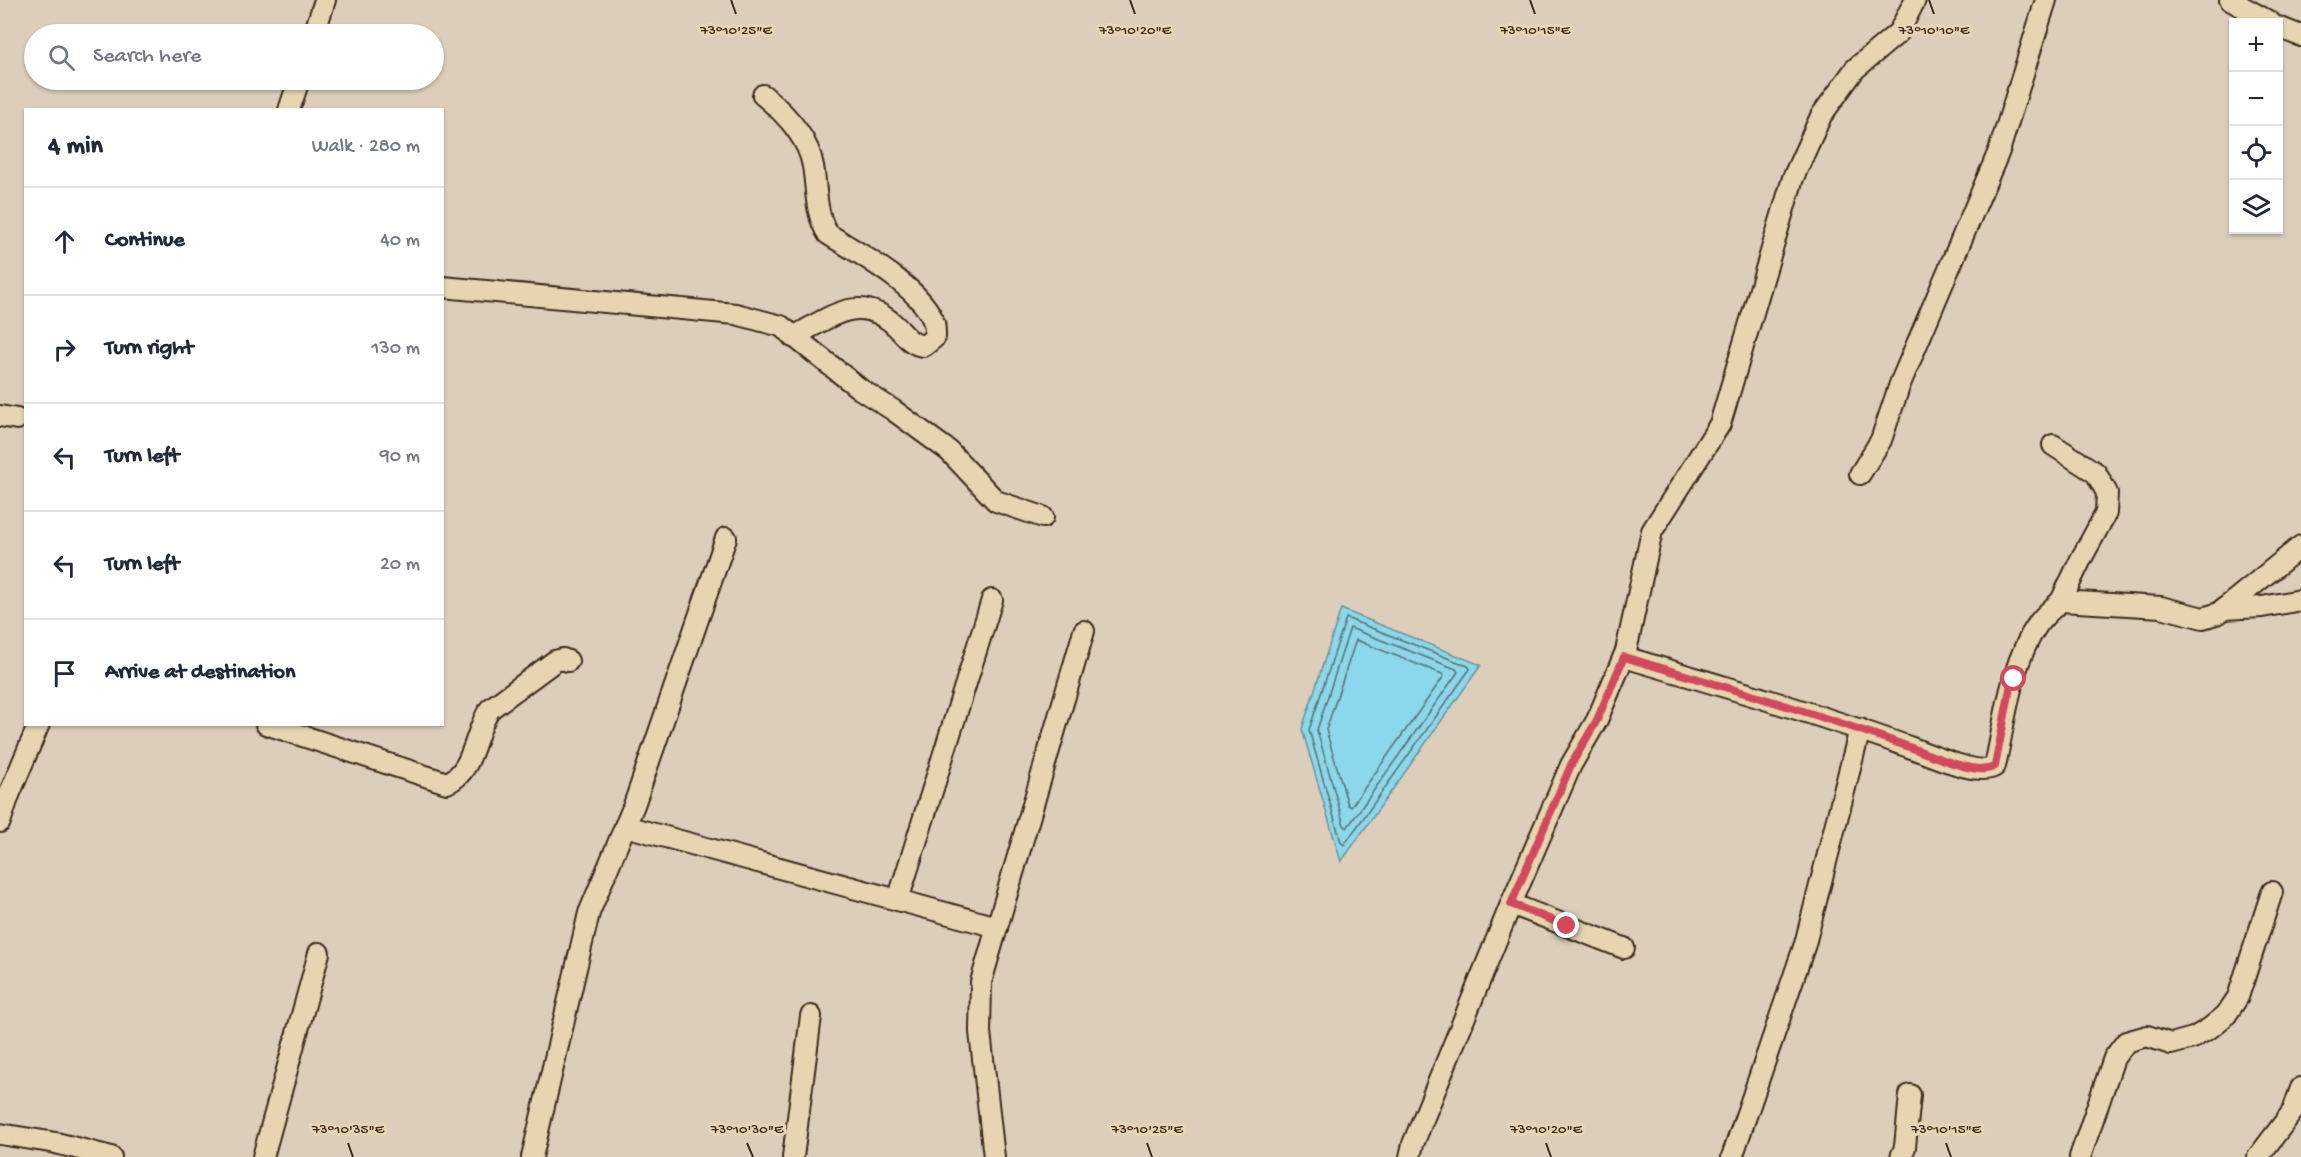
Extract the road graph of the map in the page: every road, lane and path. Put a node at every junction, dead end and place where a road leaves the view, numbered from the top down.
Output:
1 (325, 0) edge
2 (1915, 0) edge
3 (2046, 0) edge
4 (2230, 0) edge
5 (2263, 18) edge
6 (317, 24) edge
7 (2283, 29) edge
8 (2301, 36) edge
9 (296, 90) edge
10 (763, 95) dead end
11 (290, 108) edge
12 (444, 287) edge
13 (793, 337) junction
14 (2053, 445) dead end
15 (1860, 474) dead end
16 (1043, 517) dead end
17 (726, 538) dead end
18 (2301, 546) edge
19 (992, 600) dead end
20 (2301, 600) edge
21 (2061, 601) junction
22 (2223, 609) junction
23 (1084, 631) dead end
24 (1624, 657) junction
25 (568, 661) dead end
26 (38, 726) edge
27 (272, 726) edge
28 (1860, 729) junction
29 (0, 822) edge
30 (625, 826) junction
31 (2272, 892) dead end
32 (898, 900) junction
33 (1511, 904) junction
34 (997, 927) junction
35 (1624, 948) dead end
36 (319, 953) dead end
37 (811, 1016) dead end
38 (2301, 1088) edge
39 (1910, 1095) dead end
40 (0, 1134) edge
41 (111, 1157) edge
42 (263, 1157) edge
43 (532, 1157) edge
44 (793, 1157) edge
45 (994, 1157) edge
46 (1410, 1157) edge
47 (1732, 1157) edge
48 (1901, 1157) edge
49 (2080, 1157) edge
50 (2258, 1157) edge

1 - 6 street
2 - 24 street
3 - 15 street
4 - 5 street
7 - 8 street
9 - 11 street
10 - 13 street
12 - 13 street
13 - 16 street
14 - 21 street
17 - 30 street
18 - 22 street
19 - 32 street
20 - 22 street
21 - 22 street
21 - 28 street
23 - 34 street
24 - 28 street
24 - 33 street
25 - 27 street
26 - 29 street
28 - 47 street
30 - 32 street
30 - 43 street
31 - 49 street
32 - 34 street
33 - 35 street
33 - 46 street
34 - 45 street
36 - 42 street
37 - 44 street
38 - 50 street
39 - 48 street
40 - 41 street

